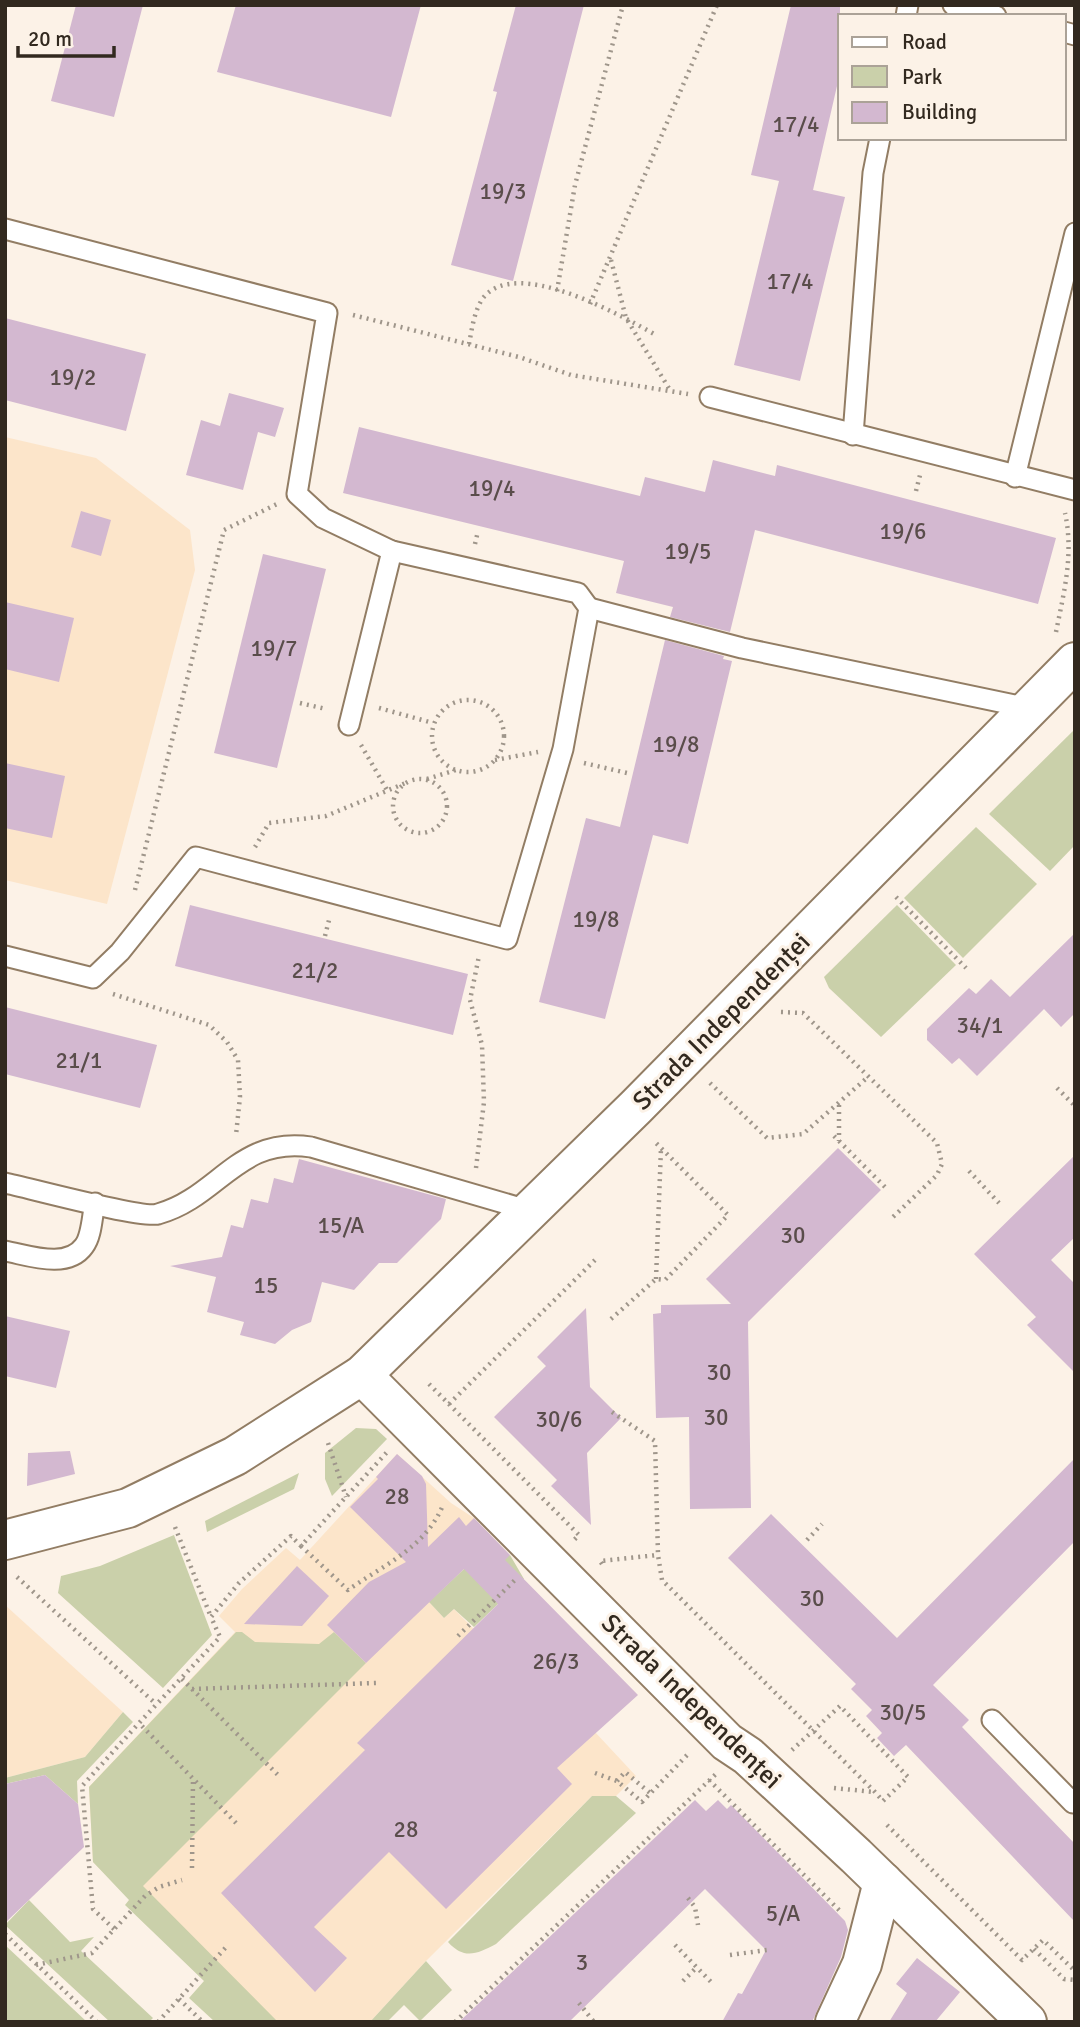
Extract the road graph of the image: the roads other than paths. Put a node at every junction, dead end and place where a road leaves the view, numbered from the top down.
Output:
1 (953, 5) edge
2 (988, 14) edge
3 (880, 140) edge
4 (5, 229) edge
5 (1075, 233) edge
6 (710, 397) road end
7 (853, 435) junction
8 (1015, 477) junction
9 (1067, 488) edge
10 (392, 551) junction
11 (589, 608) junction
12 (1065, 648) edge
13 (1029, 708) junction
14 (349, 725) road end
15 (5, 956) edge
16 (5, 1183) edge
17 (95, 1203) junction
18 (531, 1210) junction
19 (5, 1251) edge
20 (362, 1375) junction
21 (5, 1540) edge
22 (992, 1720) dead end
23 (1073, 1803) dead end
24 (883, 1882) junction
25 (835, 2022) edge
26 (1027, 2022) edge

1 - 2 lane
3 - 7 lane
4 - 10 lane
5 - 8 lane
6 - 7 lane
7 - 8 lane
8 - 9 lane
10 - 11 lane
10 - 14 lane
11 - 13 lane
11 - 15 lane
12 - 13 main road, Strada Independenței
13 - 18 main road, Strada Independenței
16 - 17 lane
17 - 18 lane
17 - 19 lane
18 - 20 main road, Strada Independenței
20 - 21 main road, Strada Independenței
20 - 24 main road, Strada Independenței
22 - 23 lane
24 - 25 main road
24 - 26 main road, Strada Independenței

